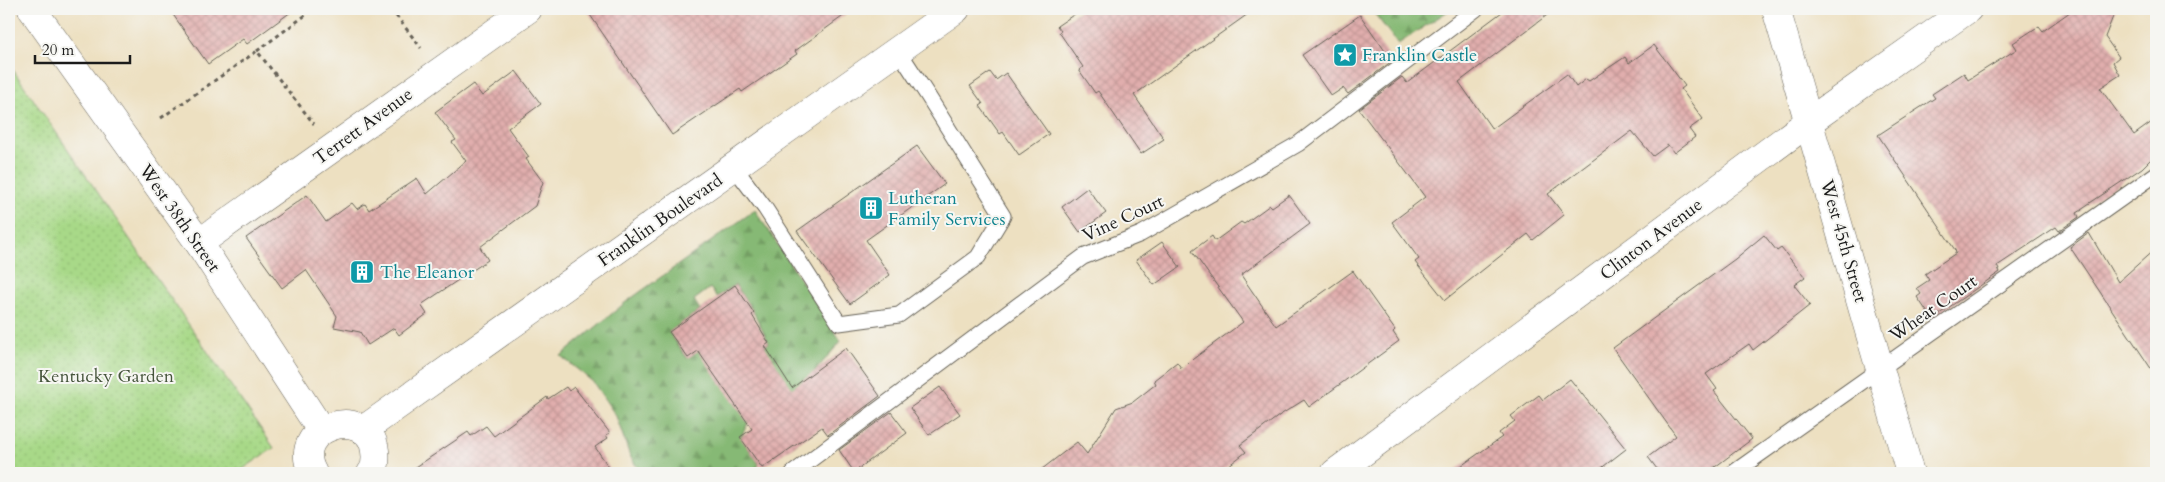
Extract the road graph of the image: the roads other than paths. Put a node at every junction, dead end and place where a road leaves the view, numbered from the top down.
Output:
1 (32, 9) edge
2 (528, 9) edge
3 (956, 9) edge
4 (1476, 9) edge
5 (1776, 9) edge
6 (1968, 9) edge
7 (898, 50) junction
8 (1810, 121) junction
9 (734, 167) junction
10 (2156, 174) edge
11 (199, 244) junction
12 (1880, 368) junction
13 (321, 430) junction
14 (363, 430) junction
15 (309, 472) edge
16 (371, 473) edge
17 (793, 473) edge
18 (1335, 473) edge
19 (1733, 473) edge
20 (1910, 473) edge

1 - 11 street, West 38th Street
2 - 11 street, Terrett Avenue
3 - 7 street, Franklin Boulevard
4 - 17 lane, Vine Court
5 - 8 street, West 45th Street
6 - 8 street, Clinton Avenue
7 - 9 street, Franklin Boulevard
7 - 9 lane
8 - 12 street, West 45th Street
8 - 18 street, Clinton Avenue
9 - 14 street, Franklin Boulevard
10 - 12 lane, Wheat Court
11 - 13 street, West 38th Street
12 - 19 lane, Wheat Court
12 - 20 street, West 45th Street
13 - 14 street
13 - 15 street
14 - 16 street

